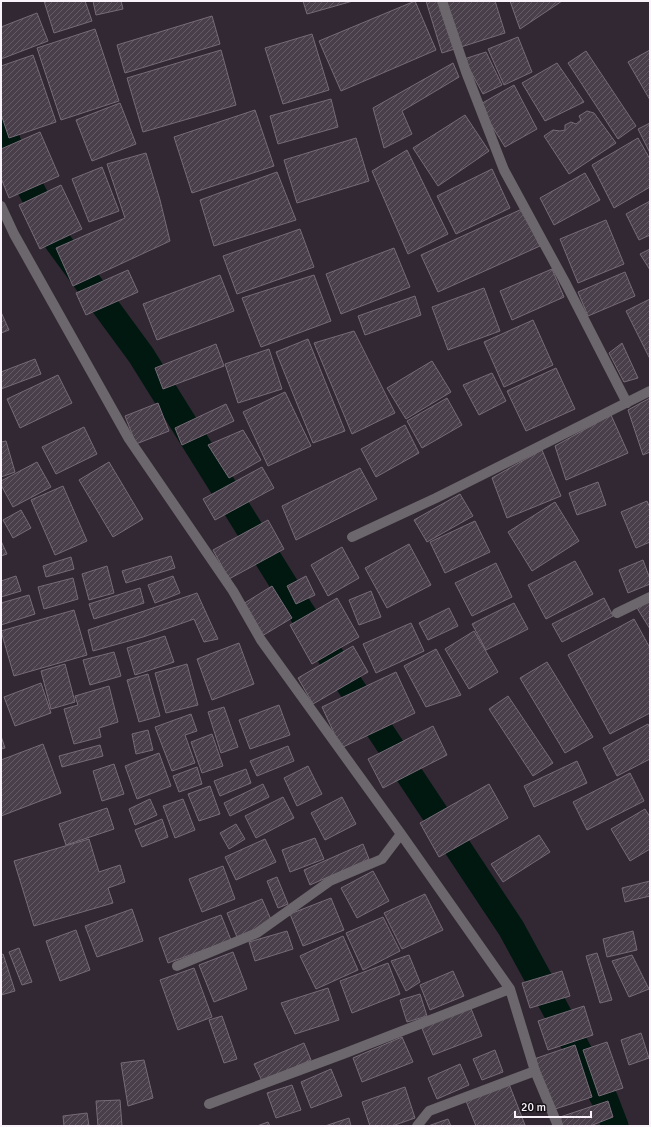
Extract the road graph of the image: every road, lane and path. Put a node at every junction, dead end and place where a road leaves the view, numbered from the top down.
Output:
1 (442, 1) edge
2 (1, 206) edge
3 (650, 391) edge
4 (627, 403) junction
5 (352, 537) dead end
6 (650, 597) edge
7 (617, 613) dead end
8 (401, 834) junction
9 (177, 966) dead end
10 (510, 989) junction
11 (535, 1071) junction
12 (209, 1104) dead end
13 (417, 1126) edge
14 (558, 1126) edge

1 - 4 street
2 - 8 street
3 - 4 street
4 - 5 street
6 - 7 street
8 - 9 street
8 - 10 street
10 - 11 street
10 - 12 street
11 - 13 street
11 - 14 street

